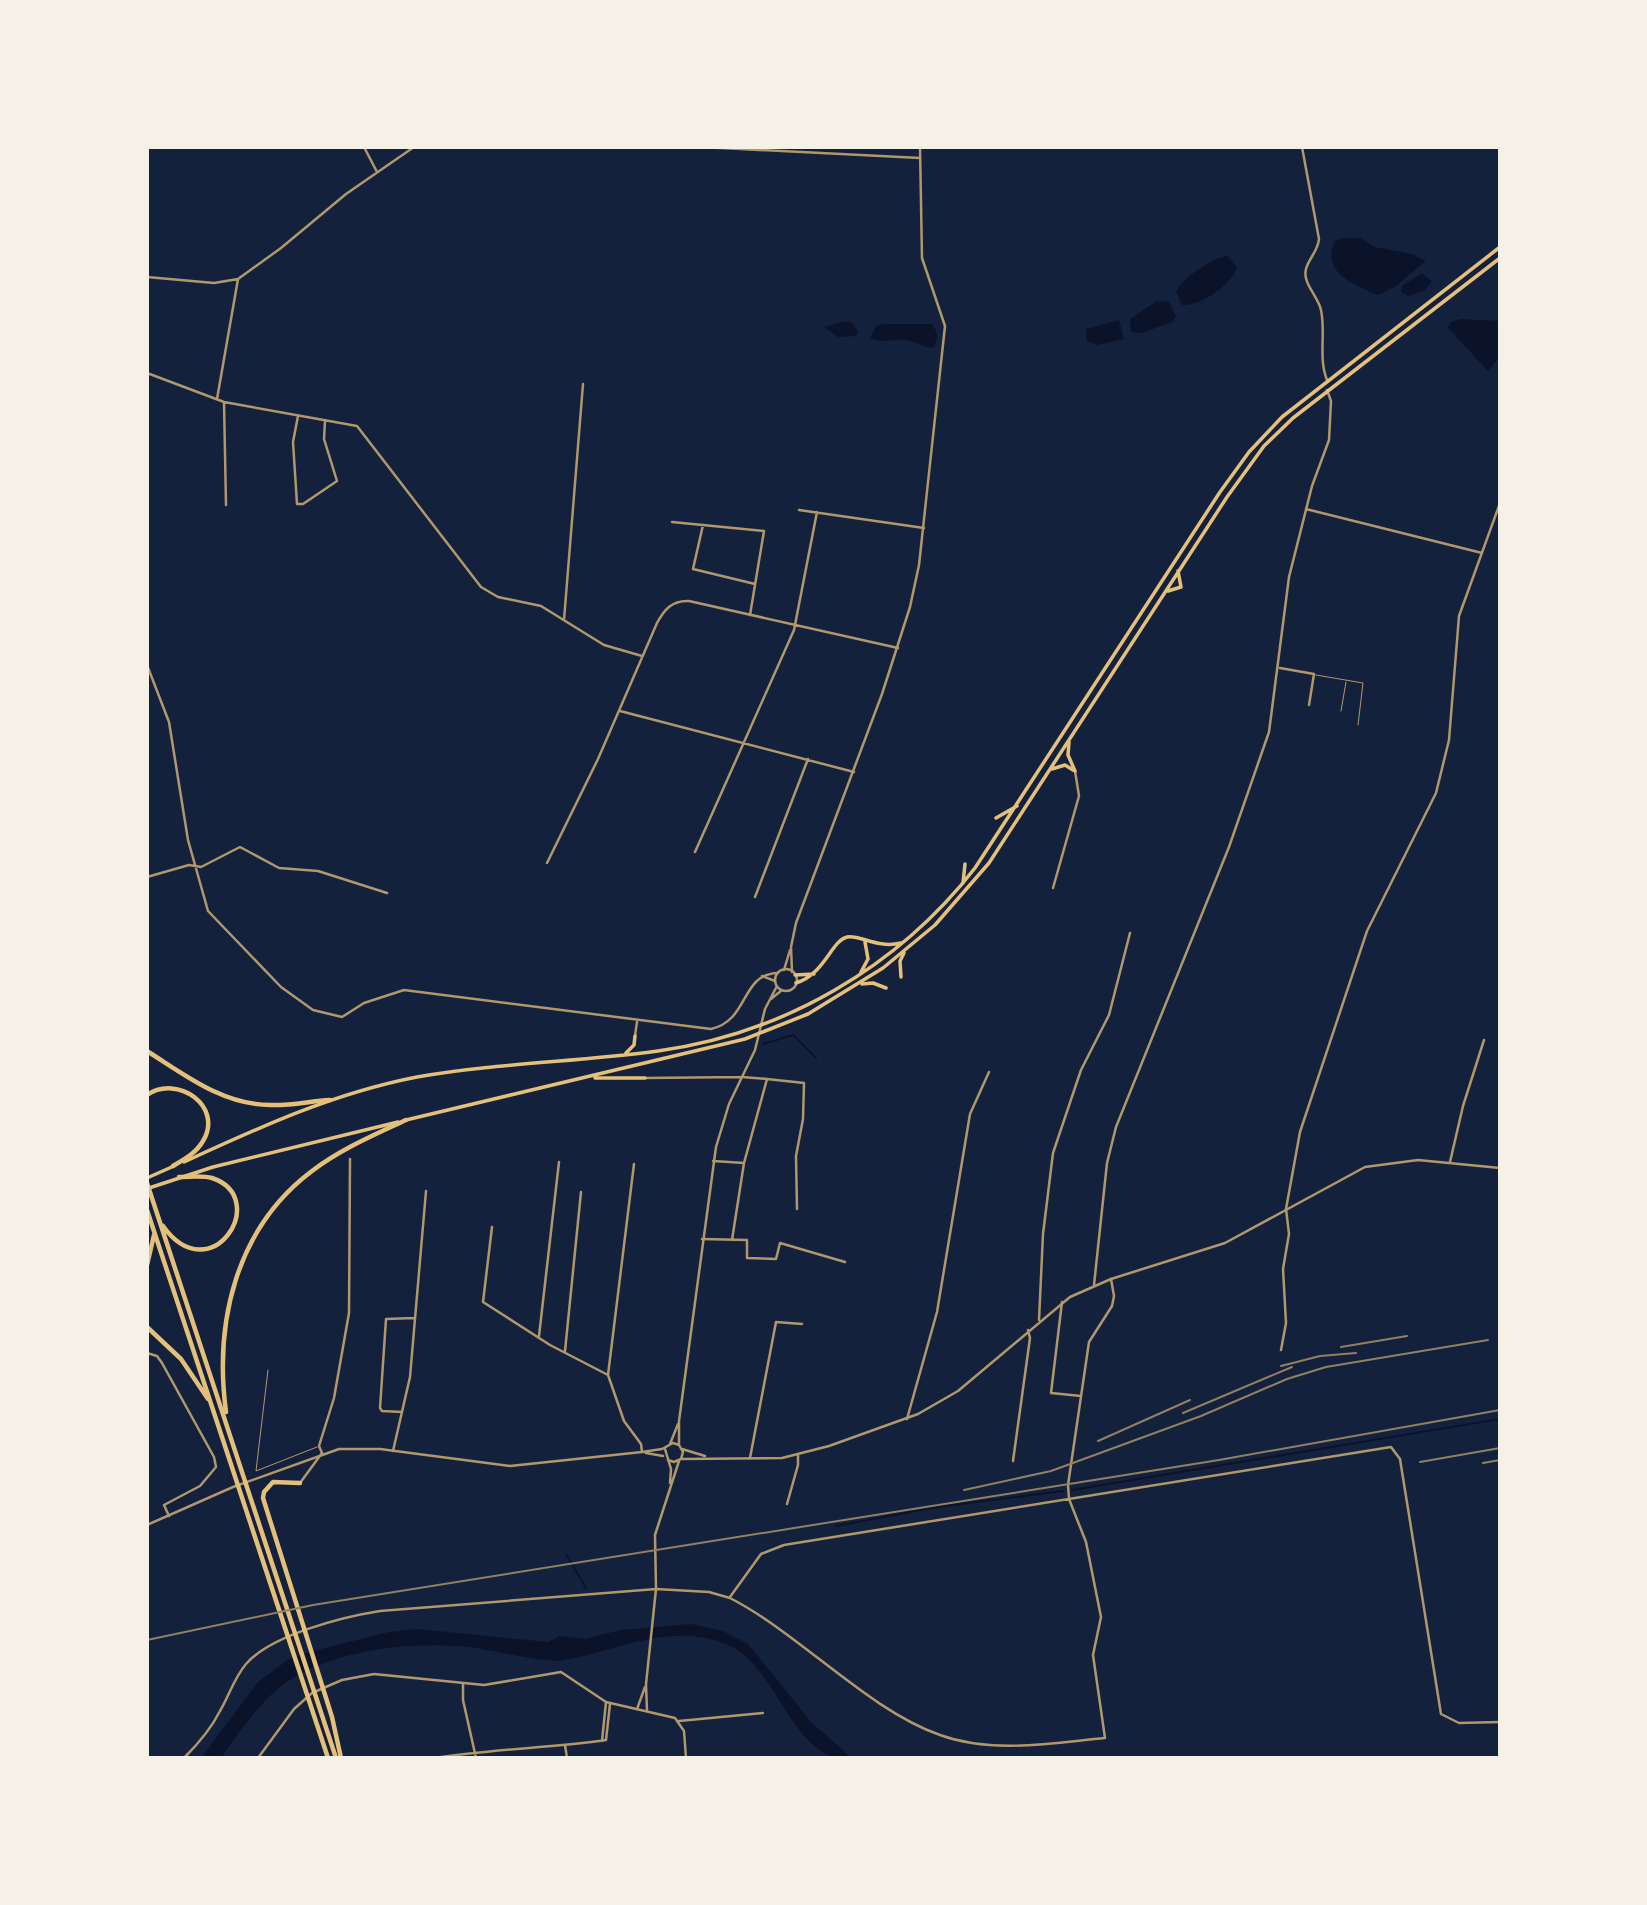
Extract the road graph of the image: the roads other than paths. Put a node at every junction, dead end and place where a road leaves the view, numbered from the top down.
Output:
1 (364, 147) edge
2 (414, 147) edge
3 (702, 147) edge
4 (832, 147) edge
5 (920, 147) edge
6 (1302, 147) edge
7 (727, 148) edge
8 (832, 153) junction
9 (920, 158) junction
10 (378, 172) junction
11 (1500, 247) edge
12 (1500, 258) edge
13 (147, 278) edge
14 (238, 279) junction
15 (147, 373) edge
16 (1328, 380) junction
17 (583, 384) dead end
18 (1327, 390) junction
19 (217, 399) junction
20 (224, 402) junction
21 (298, 416) junction
22 (325, 421) junction
23 (1500, 503) edge
24 (226, 505) dead end
25 (1306, 509) junction
26 (799, 510) dead end
27 (817, 512) junction
28 (672, 522) dead end
29 (703, 525) junction
30 (924, 528) junction
31 (1482, 553) junction
32 (1178, 571) junction
33 (755, 584) junction
34 (1166, 591) junction
35 (750, 615) junction
36 (564, 620) junction
37 (795, 624) junction
38 (898, 648) junction
39 (642, 656) junction
40 (147, 665) edge
41 (1280, 668) junction
42 (1314, 674) junction
43 (1346, 680) junction
44 (1309, 705) dead end
45 (619, 711) junction
46 (1341, 711) dead end
47 (1358, 725) dead end
48 (1069, 740) junction
49 (743, 743) junction
50 (808, 759) junction
51 (1075, 771) junction
52 (854, 772) junction
53 (1048, 773) junction
54 (1018, 805) junction
55 (996, 818) dead end
56 (695, 852) dead end
57 (547, 863) dead end
58 (965, 864) dead end
59 (195, 866) junction
60 (147, 877) edge
61 (962, 885) junction
62 (1053, 888) dead end
63 (387, 892) dead end
64 (755, 897) dead end
65 (1129, 933) dead end
66 (864, 942) junction
67 (903, 943) junction
68 (791, 947) junction
69 (905, 951) junction
70 (784, 970) junction
71 (778, 973) junction
72 (794, 973) junction
73 (816, 973) junction
74 (762, 976) junction
75 (858, 976) junction
76 (901, 977) dead end
77 (775, 981) junction
78 (796, 984) junction
79 (860, 984) junction
80 (777, 986) junction
81 (886, 988) dead end
82 (782, 990) junction
83 (769, 1001) junction
84 (637, 1022) junction
85 (635, 1036) joint
86 (1483, 1040) dead end
87 (147, 1051) edge
88 (625, 1055) junction
89 (989, 1072) dead end
90 (742, 1077) junction
91 (589, 1078) junction
92 (645, 1078) joint
93 (767, 1079) junction
94 (147, 1095) edge
95 (330, 1100) junction
96 (407, 1120) junction
97 (350, 1159) dead end
98 (713, 1161) junction
99 (559, 1162) dead end
100 (1450, 1162) junction
101 (744, 1163) junction
102 (634, 1164) dead end
103 (173, 1166) junction
104 (1500, 1168) edge
105 (180, 1177) junction
106 (147, 1181) edge
107 (147, 1189) edge
108 (426, 1191) dead end
109 (581, 1192) dead end
110 (797, 1209) dead end
111 (1286, 1209) junction
112 (147, 1210) edge
113 (160, 1222) junction
114 (492, 1227) dead end
115 (154, 1230) junction
116 (702, 1239) junction
117 (732, 1240) junction
118 (845, 1262) dead end
119 (147, 1265) edge
120 (1111, 1279) junction
121 (1094, 1285) junction
122 (1062, 1302) junction
123 (415, 1318) junction
124 (1039, 1320) junction
125 (802, 1324) dead end
126 (147, 1327) edge
127 (1028, 1330) junction
128 (540, 1336) junction
129 (565, 1350) junction
130 (1281, 1350) dead end
131 (147, 1353) edge
132 (268, 1370) dead end
133 (608, 1375) junction
134 (1081, 1395) junction
135 (213, 1409) junction
136 (402, 1412) junction
137 (907, 1419) junction
138 (679, 1422) junction
139 (227, 1424) junction
140 (668, 1445) junction
141 (320, 1446) junction
142 (681, 1447) junction
143 (393, 1451) junction
144 (642, 1452) junction
145 (322, 1453) junction
146 (798, 1455) junction
147 (708, 1456) junction
148 (750, 1458) junction
149 (667, 1459) junction
150 (680, 1460) junction
151 (1013, 1461) dead end
152 (300, 1483) joint
153 (670, 1488) junction
154 (1069, 1499) junction
155 (787, 1504) dead end
156 (169, 1516) junction
157 (147, 1525) edge
158 (656, 1589) junction
159 (730, 1598) junction
160 (463, 1684) junction
161 (646, 1684) junction
162 (608, 1703) junction
163 (637, 1709) junction
164 (647, 1711) junction
165 (763, 1713) dead end
166 (679, 1721) junction
167 (1500, 1722) edge
168 (565, 1745) junction
169 (474, 1751) junction
170 (458, 1756) edge
171 (184, 1758) edge
172 (258, 1758) edge
173 (328, 1758) edge
174 (339, 1758) edge
175 (436, 1758) edge
176 (476, 1758) edge
177 (567, 1758) edge
178 (686, 1758) edge

1 - 10 street
2 - 10 street
3 - 7 street
4 - 8 street
5 - 9 street
6 - 16 street
7 - 8 street
8 - 9 street
9 - 30 street
10 - 14 street
11 - 16 main road
12 - 18 main road
13 - 14 street
14 - 19 street
15 - 19 street
16 - 54 main road
17 - 36 street
18 - 25 street
18 - 32 main road
19 - 20 street
20 - 21 street
20 - 24 street
21 - 22 street
21 - 22 street
22 - 36 street
23 - 31 street
25 - 31 street
25 - 41 street
26 - 27 street
27 - 30 street
27 - 37 street
28 - 29 street
29 - 33 street
29 - 33 street
30 - 38 street
31 - 111 street
32 - 34 main road
32 - 34 main road
33 - 35 street
34 - 48 main road
35 - 37 street
35 - 39 street
36 - 39 street
37 - 38 street
37 - 49 street
38 - 52 street
39 - 45 street
40 - 59 street
41 - 42 street
41 - 121 street
42 - 43 lane
42 - 44 street
43 - 46 lane
43 - 47 lane
45 - 49 street
45 - 57 street
48 - 51 main road
48 - 53 main road
49 - 50 street
49 - 56 street
50 - 52 street
50 - 64 street
51 - 53 main road
51 - 62 street
52 - 68 street
53 - 69 main road
54 - 55 main road
54 - 61 main road
58 - 61 main road
59 - 60 street
59 - 63 street
59 - 84 street
61 - 67 main road
65 - 124 street
66 - 67 main road
66 - 73 main road
66 - 75 main road
67 - 75 main road
68 - 70 street
68 - 72 street
69 - 76 main road
69 - 79 main road
70 - 71 street
70 - 72 street
71 - 74 street
71 - 77 street
72 - 73 main road
72 - 78 street
73 - 78 main road
74 - 77 street
74 - 84 street
75 - 88 main road
77 - 80 street
78 - 82 street
79 - 81 main road
79 - 91 main road
80 - 82 street
80 - 83 street
82 - 83 street
83 - 90 street
84 - 85 street
85 - 88 main road
86 - 100 street
87 - 95 highway
88 - 95 main road
89 - 137 street
90 - 92 street
90 - 93 street
90 - 98 street
91 - 92 main road
91 - 96 main road
93 - 101 street
93 - 110 street
94 - 103 highway
95 - 103 main road
96 - 105 main road
96 - 139 highway
97 - 141 street
98 - 101 street
98 - 116 street
99 - 128 street
100 - 104 street
100 - 111 street
101 - 117 street
102 - 133 street
103 - 106 main road
105 - 107 main road
105 - 113 highway
106 - 113 highway
108 - 123 street
109 - 129 street
111 - 120 street
111 - 130 street
112 - 115 highway
113 - 139 highway
114 - 128 street
115 - 119 highway
115 - 135 highway
116 - 117 street
116 - 138 street
117 - 118 street
120 - 121 street
120 - 134 street
121 - 122 street
122 - 124 street
122 - 134 street
123 - 136 street
123 - 136 street
124 - 127 street
125 - 148 street
126 - 135 highway
127 - 137 street
127 - 151 street
128 - 129 street
129 - 133 street
131 - 156 street
132 - 141 lane
133 - 144 street
134 - 154 street
135 - 173 highway
136 - 143 street
137 - 146 street
138 - 140 street
138 - 142 street
139 - 174 highway
140 - 142 street
140 - 144 street
140 - 149 street
141 - 145 street
142 - 147 street
142 - 150 street
143 - 144 street
143 - 145 street
144 - 149 street
145 - 152 street
145 - 156 street
146 - 148 street
146 - 155 street
147 - 148 street
147 - 150 street
149 - 150 street
149 - 153 street
150 - 153 street
152 - 174 highway
153 - 158 street
154 - 159 street
154 - 159 street
154 - 167 street
156 - 157 street
158 - 159 street
158 - 161 street
158 - 171 street
160 - 162 street
160 - 169 street
160 - 172 street
161 - 163 street
161 - 164 street
162 - 163 street
162 - 168 street
163 - 164 street
164 - 166 street
165 - 166 street
166 - 178 street
168 - 169 street
168 - 177 street
169 - 170 street
169 - 176 street
170 - 175 street

